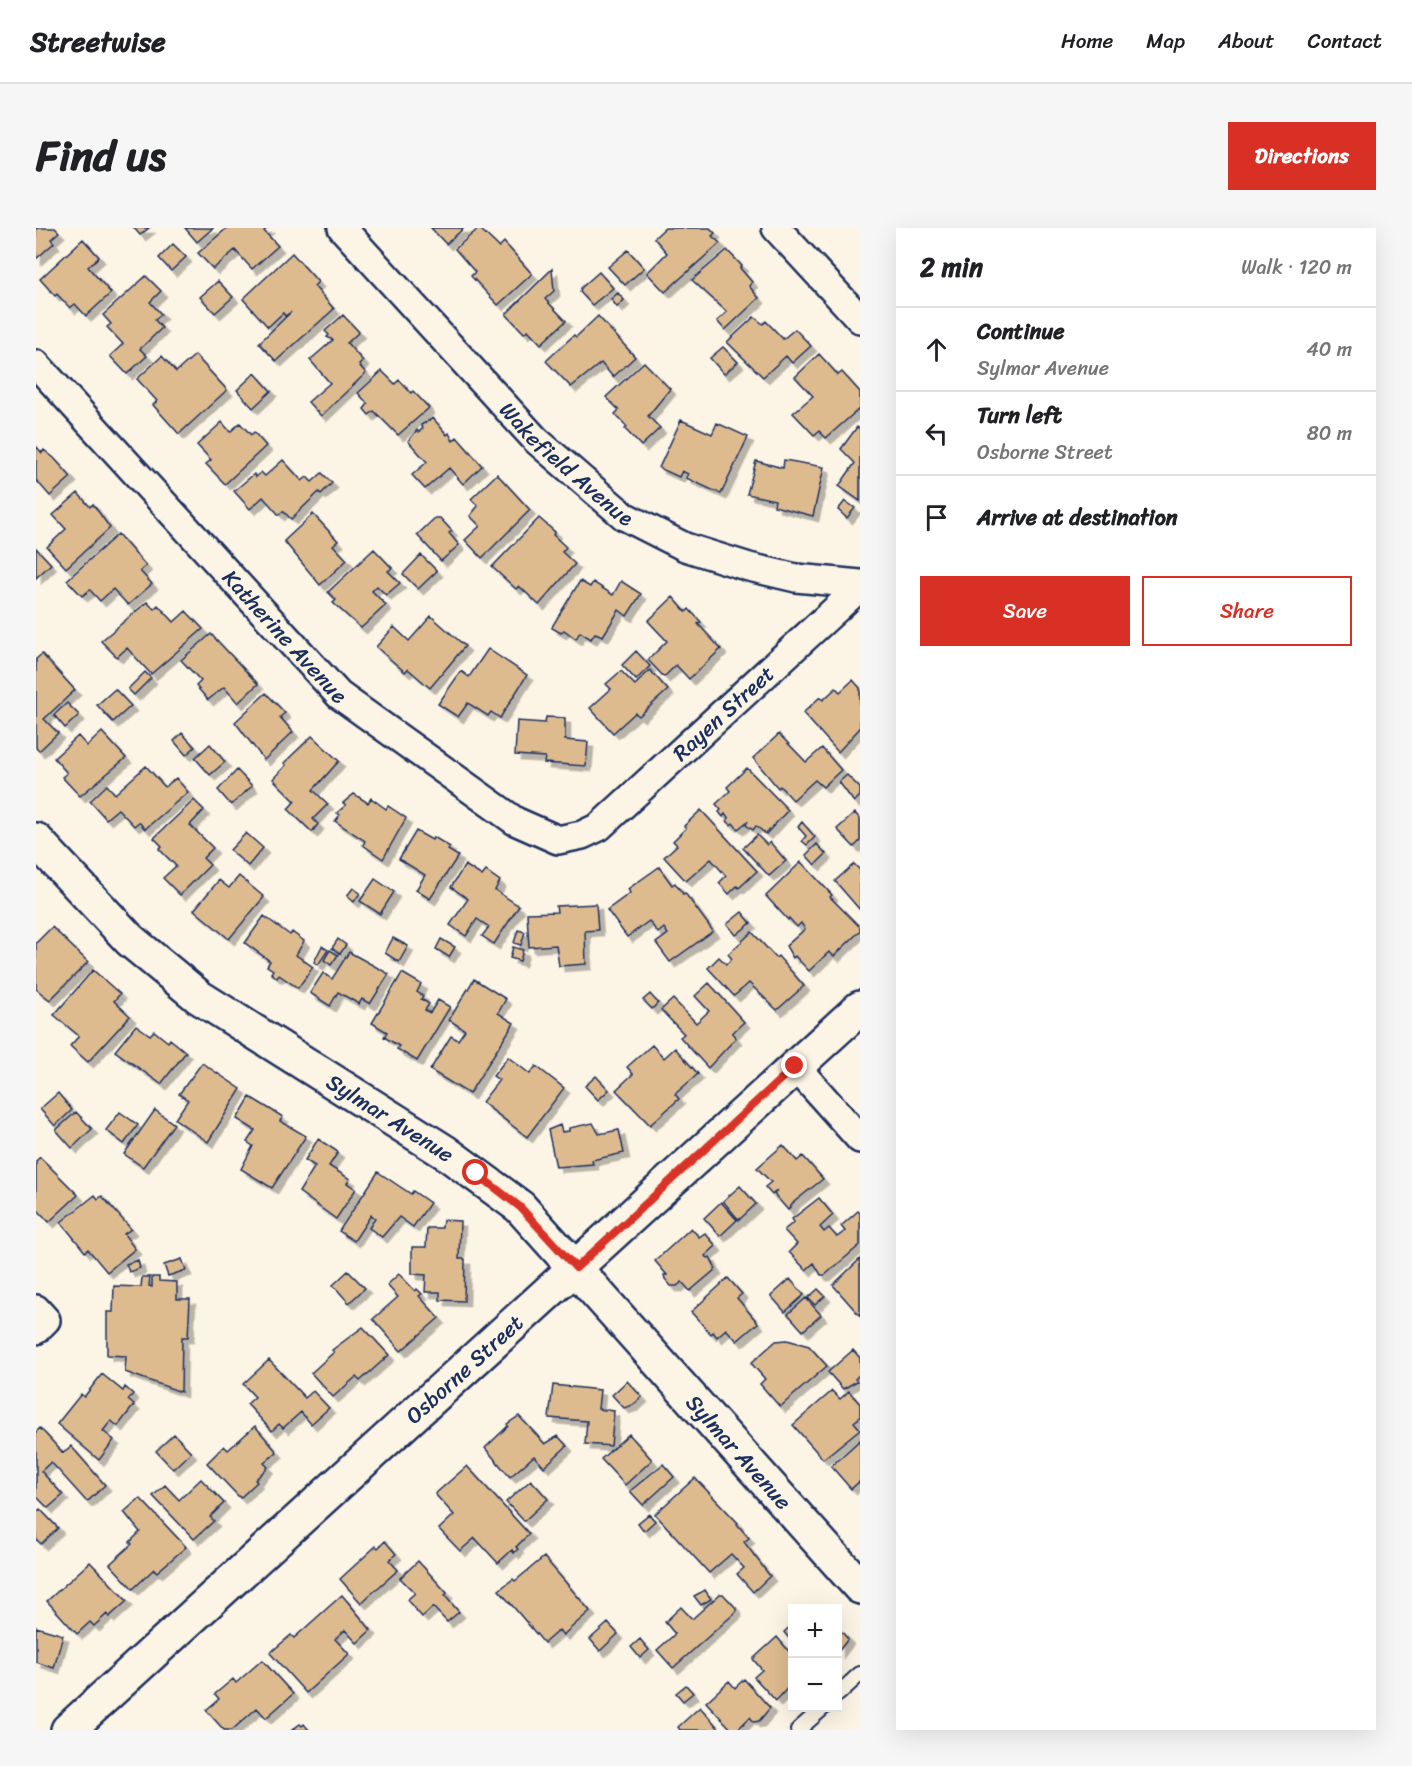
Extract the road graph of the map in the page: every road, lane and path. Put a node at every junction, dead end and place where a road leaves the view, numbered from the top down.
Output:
1 (342, 228) edge
2 (776, 228) edge
3 (860, 319) edge
4 (36, 364) edge
5 (860, 585) edge
6 (582, 836) joint
7 (36, 840) edge
8 (860, 1008) edge
9 (795, 1066) junction
10 (860, 1139) edge
11 (576, 1268) junction
12 (860, 1587) edge
13 (860, 1674) edge
14 (842, 1690) edge
15 (818, 1712) edge
16 (68, 1730) edge
17 (798, 1730) edge

1 - 5 street, Wakefield Avenue
2 - 3 street
4 - 6 street, Katherine Avenue
5 - 6 street, Rayen Street
7 - 11 street, Sylmar Avenue
8 - 9 street, Osborne Street
9 - 10 street
9 - 11 street, Osborne Street
11 - 12 street, Sylmar Avenue
11 - 16 street, Osborne Street
13 - 14 lane
15 - 17 lane

